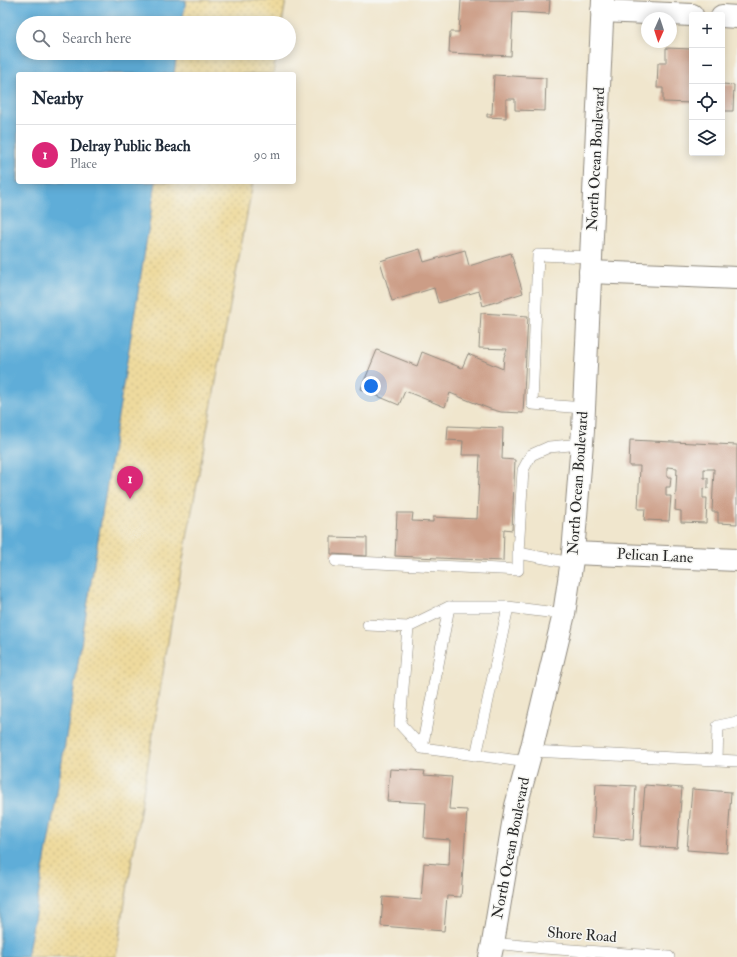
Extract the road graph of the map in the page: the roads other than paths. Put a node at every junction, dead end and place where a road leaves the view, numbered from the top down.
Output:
1 (602, 6) edge
2 (689, 15) edge
3 (725, 16) edge
4 (737, 17) edge
5 (591, 265) junction
6 (737, 278) edge
7 (584, 408) junction
8 (582, 444) junction
9 (518, 553) junction
10 (572, 558) junction
11 (737, 560) edge
12 (336, 561) dead end
13 (449, 607) junction
14 (508, 607) junction
15 (564, 614) junction
16 (368, 625) dead end
17 (408, 627) junction
18 (737, 722) edge
19 (422, 748) junction
20 (476, 756) junction
21 (529, 757) junction
22 (717, 760) junction
23 (737, 761) edge
24 (491, 950) edge
25 (669, 957) edge

1 - 2 main road
1 - 5 main road, North Ocean Boulevard
3 - 4 main road
5 - 6 main road
5 - 7 main road, North Ocean Boulevard
5 - 7 lane
7 - 8 main road, North Ocean Boulevard
8 - 9 lane
8 - 10 main road, North Ocean Boulevard
9 - 10 lane
9 - 12 lane
10 - 11 main road, Pelican Lane
10 - 15 main road, North Ocean Boulevard
13 - 14 lane
13 - 17 lane
13 - 19 lane
14 - 15 lane
14 - 20 lane
15 - 21 main road, North Ocean Boulevard
16 - 17 lane
17 - 19 lane
18 - 22 lane
19 - 20 lane
20 - 21 lane
21 - 22 lane
21 - 24 main road, North Ocean Boulevard
22 - 23 lane
24 - 25 lane, Shore Road

